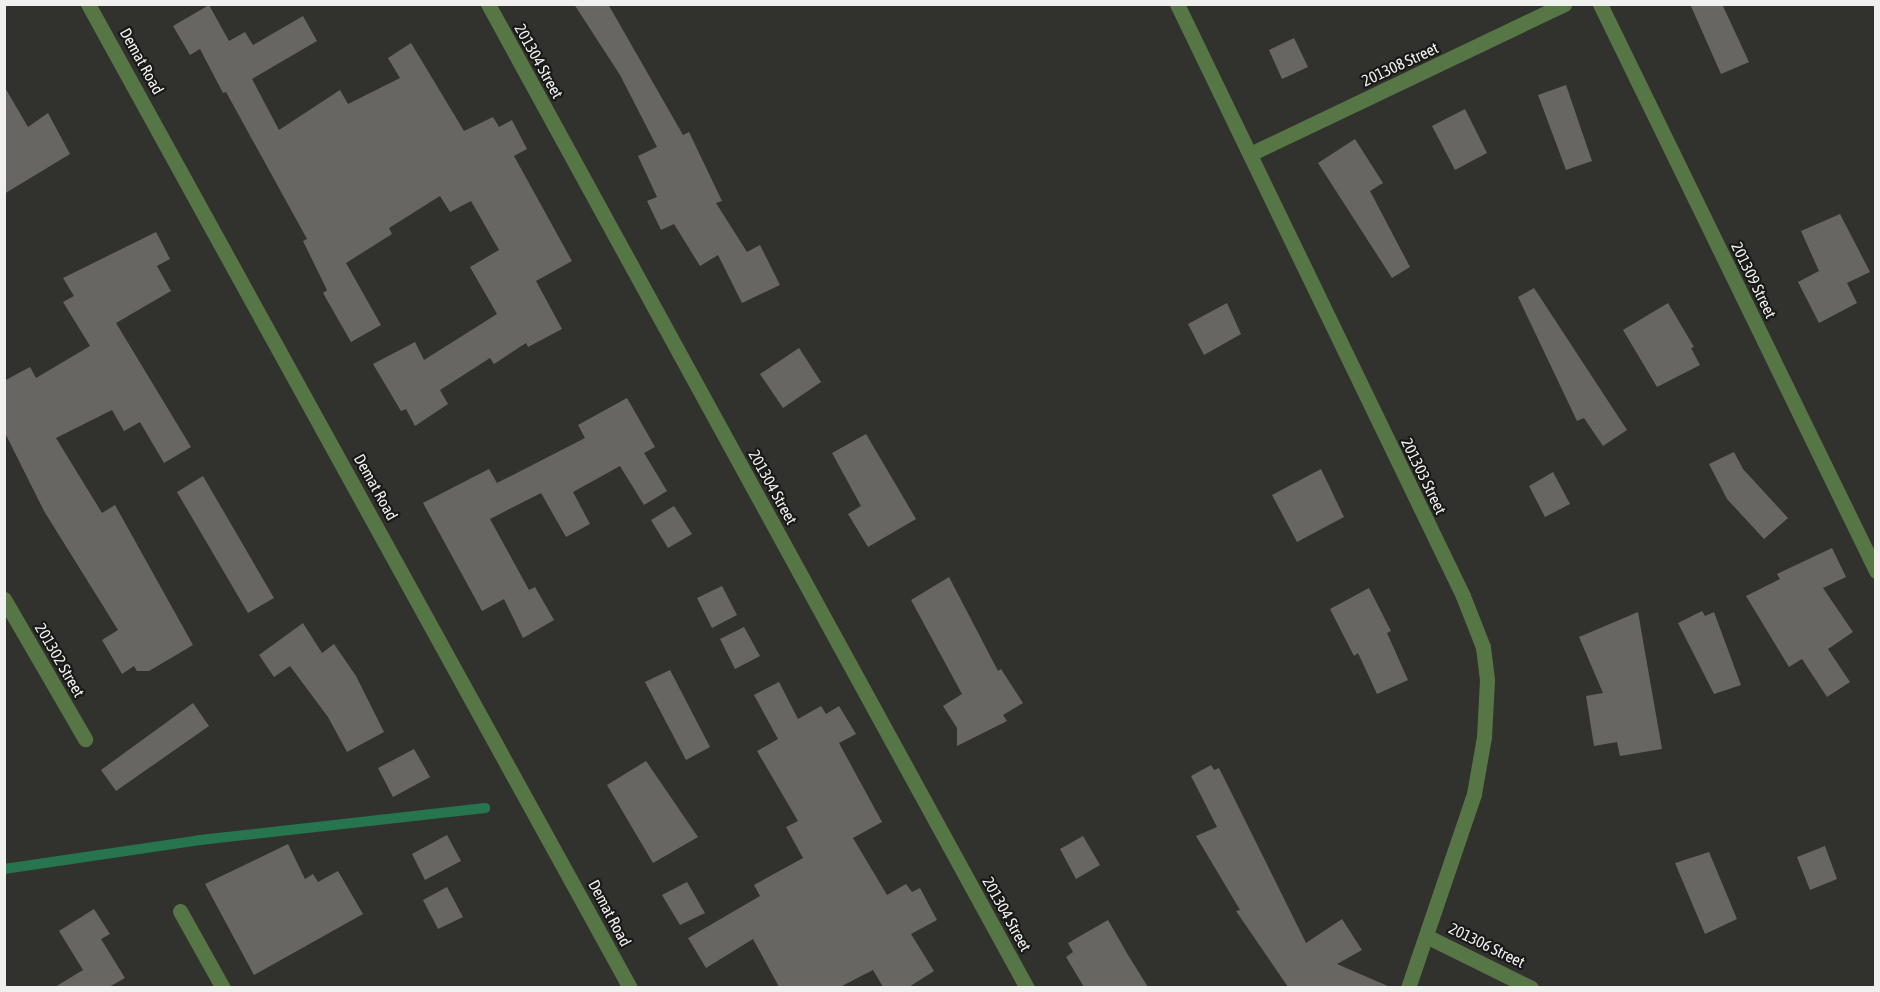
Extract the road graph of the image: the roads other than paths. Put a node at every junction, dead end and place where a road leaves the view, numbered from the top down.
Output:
1 (88, 4) edge
2 (488, 4) edge
3 (1177, 4) edge
4 (1564, 4) edge
5 (1600, 4) edge
6 (1250, 154) junction
7 (1875, 572) edge
8 (4, 599) edge
9 (85, 739) dead end
10 (180, 911) dead end
11 (1426, 936) junction
12 (223, 987) edge
13 (630, 987) edge
14 (1027, 987) edge
15 (1408, 987) edge
16 (1531, 987) edge

1 - 13 street, Demat Road
2 - 14 street, 201304 Street
3 - 6 street, 201303 Street
4 - 6 street, 201308 Street
5 - 7 street, 201309 Street
6 - 11 street, 201303 Street
8 - 9 street, 201302 Street
10 - 12 street
11 - 15 street, 201303 Street
11 - 16 street, 201306 Street

